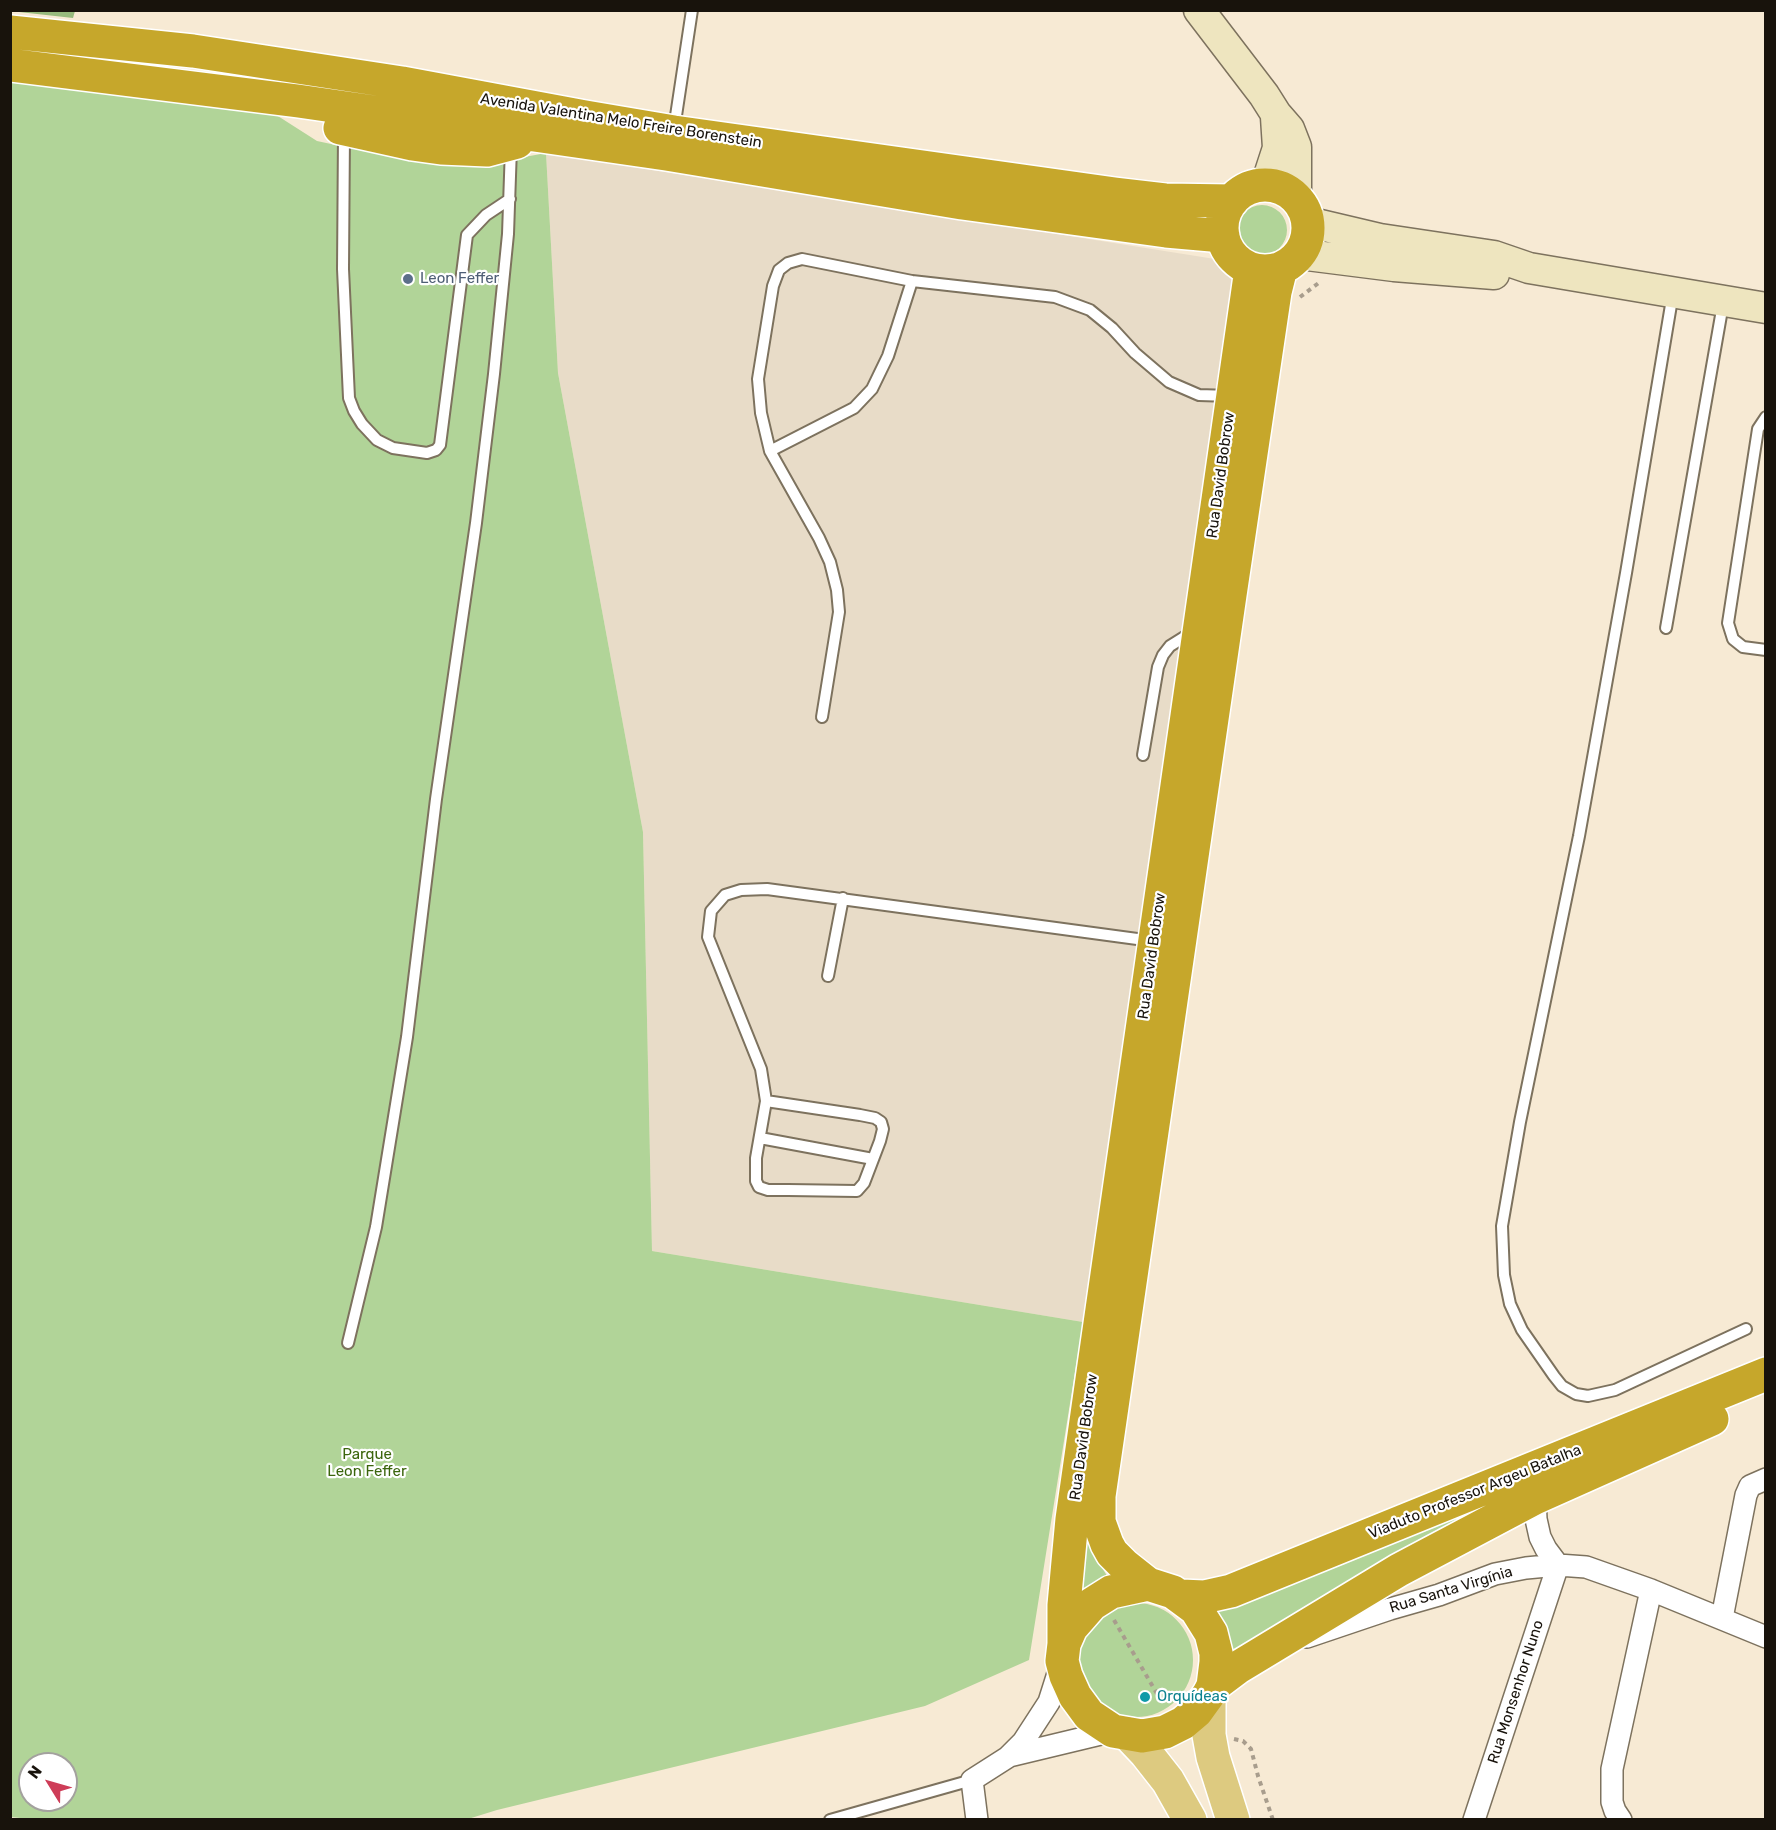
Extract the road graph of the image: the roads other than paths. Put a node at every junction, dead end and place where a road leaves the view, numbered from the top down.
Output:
1 (692, 10) edge
2 (1199, 10) edge
3 (10, 32) edge
4 (10, 66) edge
5 (335, 73) junction
6 (298, 100) junction
7 (1276, 114) junction
8 (344, 129) junction
9 (674, 132) junction
10 (526, 139) junction
11 (1266, 185) junction
12 (510, 199) junction
13 (1232, 201) junction
14 (1302, 210) junction
15 (1223, 236) junction
16 (1277, 264) junction
17 (1529, 268) junction
18 (912, 281) junction
19 (1673, 293) junction
20 (1724, 301) junction
21 (1766, 308) edge
22 (1233, 396) junction
23 (1766, 417) edge
24 (770, 452) junction
25 (1199, 627) junction
26 (1666, 628) dead end
27 (1766, 650) edge
28 (822, 717) dead end
29 (1143, 755) dead end
30 (843, 898) junction
31 (1154, 942) junction
32 (828, 976) dead end
33 (766, 1101) junction
34 (760, 1138) junction
35 (873, 1159) junction
36 (1746, 1329) dead end
37 (348, 1342) dead end
38 (1766, 1374) edge
39 (1766, 1396) edge
40 (1766, 1479) edge
41 (1535, 1498) junction
42 (1558, 1565) junction
43 (1148, 1584) junction
44 (1651, 1590) junction
45 (1181, 1596) junction
46 (1722, 1618) junction
47 (1766, 1637) edge
48 (1276, 1644) junction
49 (1063, 1652) junction
50 (1211, 1690) junction
51 (1121, 1733) junction
52 (1008, 1756) junction
53 (972, 1780) junction
54 (830, 1820) edge
55 (977, 1820) edge
56 (1190, 1820) edge
57 (1233, 1820) edge
58 (1474, 1820) edge
59 (1621, 1820) edge

1 - 9 lane
2 - 7 main road
3 - 5 highway, Avenida Valentina Melo Freire Borenstein
4 - 6 highway, Avenida Valentina Melo Freire Borenstein
5 - 6 highway
5 - 9 highway, Avenida Valentina Melo Freire Borenstein
6 - 8 highway
6 - 10 highway, Avenida Valentina Melo Freire Borenstein
7 - 11 main road
7 - 14 main road
8 - 10 highway
8 - 12 lane
9 - 13 highway, Avenida Valentina Melo Freire Borenstein
10 - 12 lane
10 - 15 highway, Avenida Valentina Melo Freire Borenstein
11 - 13 highway
11 - 14 highway
12 - 37 lane
13 - 15 highway
14 - 16 highway
14 - 17 main road
15 - 16 highway
16 - 17 main road
16 - 22 highway, Rua David Bobrow
16 - 43 highway, Rua David Bobrow
17 - 19 main road
18 - 22 lane
18 - 24 lane
18 - 24 lane
19 - 20 main road
19 - 36 lane
20 - 21 main road
20 - 26 lane
22 - 25 highway, Rua David Bobrow
23 - 27 lane
24 - 28 lane
25 - 29 lane
25 - 31 highway, Rua David Bobrow
30 - 31 lane
30 - 32 lane
30 - 33 lane
31 - 49 highway, Rua David Bobrow
33 - 34 lane
33 - 35 lane
34 - 35 lane
34 - 35 lane
38 - 45 highway, Viaduto Professor Argeu Batalha
39 - 41 highway, Viaduto Professor Argeu Batalha
40 - 46 street
41 - 42 street
41 - 48 highway, Viaduto Professor Argeu Batalha
42 - 44 street, Rua Santa Virgínia
42 - 48 street, Rua Santa Virgínia
42 - 58 street, Rua Monsenhor Nuno
43 - 45 highway, Rua David Bobrow
43 - 49 highway
44 - 46 street, Rua Santa Virgínia
44 - 59 street
45 - 50 highway, Rua David Bobrow
46 - 47 street, Rua Santa Virgínia
48 - 50 highway, Rua Santa Virgínia
49 - 51 highway, Rua David Bobrow
49 - 52 street
50 - 51 highway
50 - 57 main road
51 - 52 street
51 - 56 main road
52 - 53 street
53 - 54 lane
53 - 55 street

